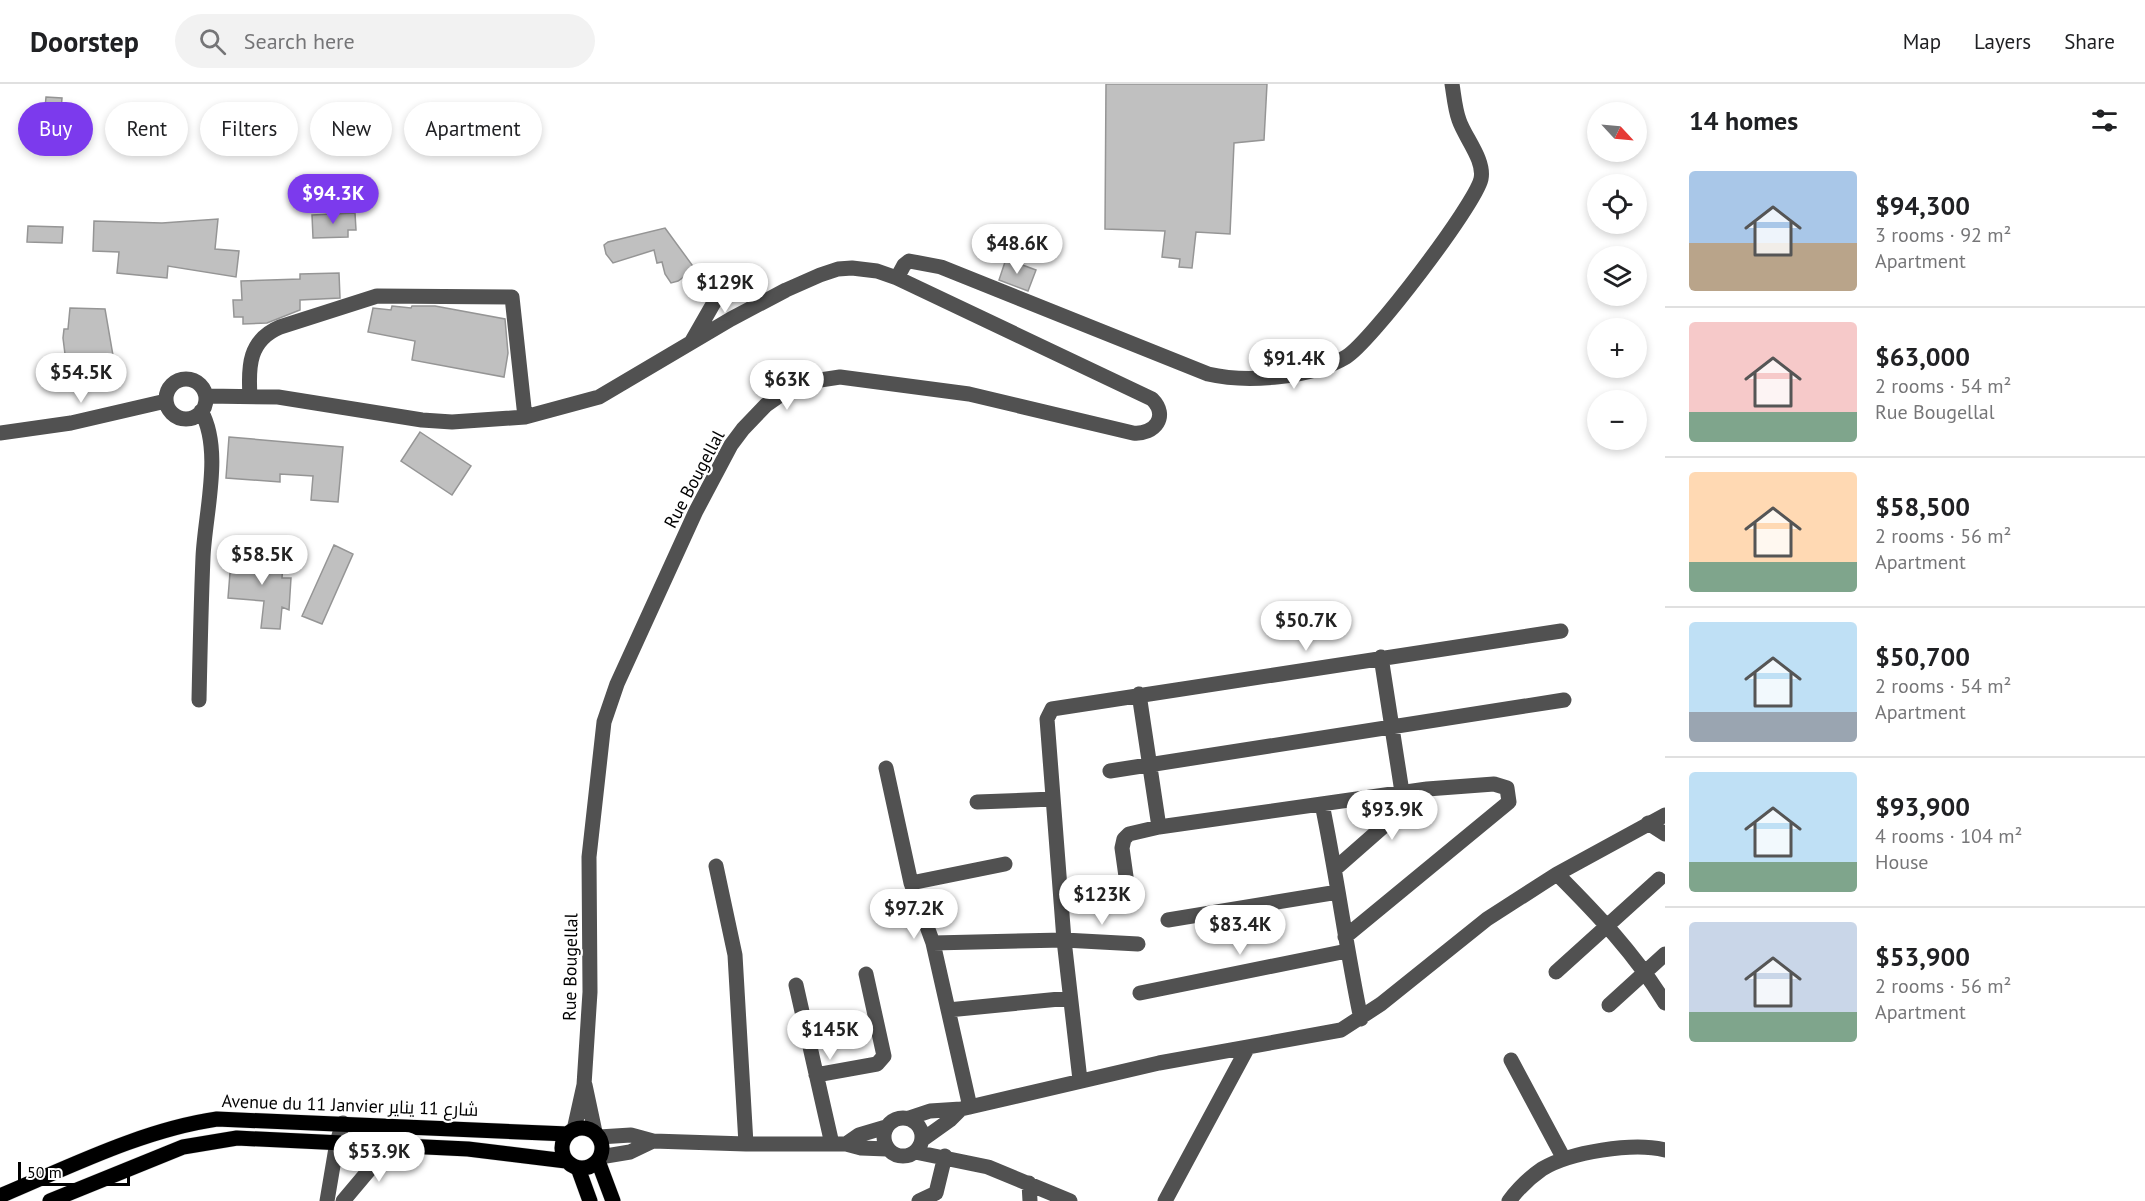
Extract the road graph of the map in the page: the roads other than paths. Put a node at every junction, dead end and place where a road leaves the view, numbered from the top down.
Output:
1 (1452, 84) edge
2 (732, 271) dead end
3 (904, 282) junction
4 (692, 341) junction
5 (250, 396) junction
6 (166, 401) junction
7 (204, 404) junction
8 (525, 417) junction
9 (0, 433) edge
10 (1561, 631) dead end
11 (1382, 657) junction
12 (1139, 694) junction
13 (199, 700) dead end
14 (1563, 700) dead end
15 (1393, 726) junction
16 (1151, 764) junction
17 (886, 768) dead end
18 (1110, 771) dead end
19 (1427, 789) junction
20 (1402, 792) junction
21 (1053, 799) junction
22 (977, 802) dead end
23 (1322, 804) junction
24 (1665, 815) edge
25 (1648, 823) junction
26 (1159, 827) junction
27 (1665, 834) edge
28 (1005, 864) dead end
29 (716, 866) dead end
30 (1336, 868) junction
31 (1557, 874) junction
32 (1659, 879) dead end
33 (911, 883) junction
34 (1338, 892) junction
35 (1130, 905) dead end
36 (1168, 920) dead end
37 (1607, 924) junction
38 (1064, 940) junction
39 (933, 943) junction
40 (1138, 944) dead end
41 (1346, 944) junction
42 (1665, 954) edge
43 (1556, 972) dead end
44 (1645, 972) junction
45 (866, 974) dead end
46 (796, 985) dead end
47 (1140, 993) dead end
48 (1071, 998) junction
49 (1665, 1003) edge
50 (1609, 1005) dead end
51 (948, 1010) junction
52 (1361, 1019) junction
53 (1248, 1047) junction
54 (1511, 1060) dead end
55 (816, 1075) junction
56 (1080, 1080) junction
57 (584, 1085) junction
58 (966, 1108) junction
59 (909, 1118) junction
60 (343, 1123) junction
61 (886, 1126) junction
62 (571, 1132) junction
63 (597, 1135) junction
64 (653, 1141) junction
65 (337, 1142) junction
66 (391, 1144) junction
67 (746, 1144) junction
68 (839, 1144) junction
69 (919, 1146) junction
70 (887, 1149) junction
71 (1665, 1150) edge
72 (945, 1156) junction
73 (599, 1159) junction
74 (1564, 1159) junction
75 (572, 1165) junction
76 (1029, 1183) junction
77 (0, 1196) edge
78 (937, 1197) edge
79 (50, 1201) edge
80 (327, 1201) edge
81 (343, 1201) edge
82 (590, 1201) edge
83 (613, 1201) edge
84 (919, 1201) edge
85 (1030, 1201) edge
86 (1070, 1201) edge
87 (1165, 1201) edge
88 (1509, 1201) edge

1 - 3 street
2 - 4 street
3 - 4 street
3 - 57 street, Rue Bougellal
4 - 8 street
5 - 7 street
5 - 8 street
5 - 8 street
6 - 7 street
6 - 7 street
6 - 9 street
7 - 13 street
10 - 11 street
11 - 12 street
11 - 15 street
12 - 16 street
12 - 21 street
14 - 15 street
15 - 16 street
15 - 20 street
16 - 18 street
16 - 26 street
17 - 33 street
19 - 20 street
19 - 30 street
19 - 41 street
20 - 23 street
21 - 22 street
21 - 38 street
23 - 26 street
23 - 30 street
24 - 25 street
25 - 27 street
25 - 31 street
26 - 35 street
28 - 33 street
29 - 67 street
30 - 34 street
31 - 37 street
31 - 52 street
32 - 37 street
33 - 39 street
34 - 36 street
34 - 41 street
37 - 43 street
37 - 44 street
38 - 39 street
38 - 40 street
38 - 48 street
39 - 51 street
41 - 47 street
41 - 52 street
42 - 44 street
44 - 49 street
44 - 50 street
45 - 55 street
46 - 55 street
48 - 51 street
48 - 56 street
51 - 58 street
52 - 53 street
53 - 56 street
53 - 87 street
54 - 74 street
55 - 68 street
56 - 58 street
57 - 62 street, Rue Bougellal
57 - 63 street, Rue Bougellal
58 - 59 street
58 - 69 street
59 - 61 street
59 - 69 street
60 - 62 main road, Avenue du 11 Janvier شارع 11 يناير
60 - 65 street
60 - 77 main road, Avenue du 11 Janvier شارع 11 يناير
61 - 68 street
61 - 70 street
62 - 63 main road
62 - 75 main road
63 - 64 street
63 - 73 main road
64 - 67 street
64 - 73 street
65 - 66 main road, Avenue du 11 Janvier شارع 11 يناير
65 - 79 main road, Avenue du 11 Janvier شارع 11 يناير
65 - 80 street
66 - 75 main road, Avenue du 11 Janvier شارع 11 يناير
66 - 81 street
67 - 68 street
68 - 70 street
69 - 70 street
69 - 72 street
71 - 74 street
72 - 76 street
72 - 78 street
73 - 75 main road
73 - 83 main road
74 - 88 street
75 - 82 main road
76 - 85 street
76 - 86 street
78 - 84 street

